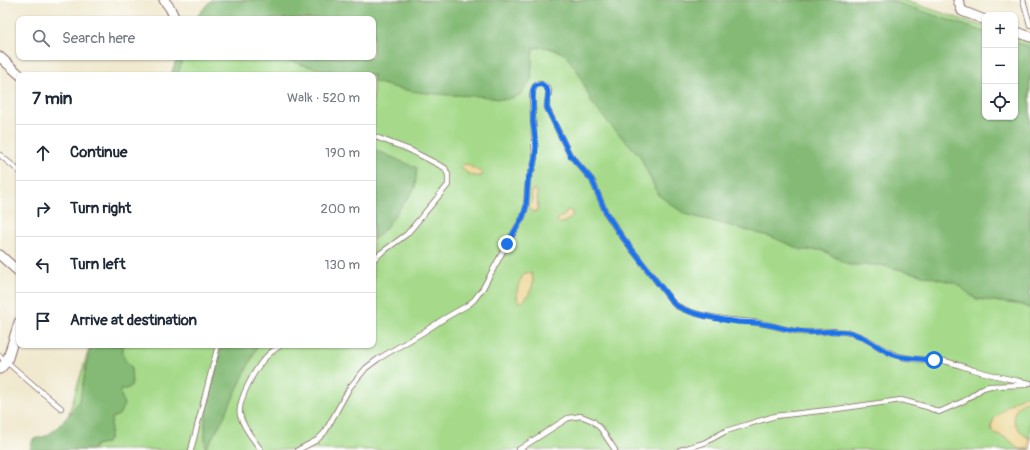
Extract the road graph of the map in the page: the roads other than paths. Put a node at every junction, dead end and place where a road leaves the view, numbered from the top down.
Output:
1 (164, 0) edge
2 (958, 0) edge
3 (1023, 0) edge
4 (174, 16) edge
5 (982, 19) edge
6 (1030, 25) edge
7 (1018, 32) edge
8 (1030, 37) edge
9 (0, 57) edge
10 (17, 72) edge
11 (376, 137) edge
12 (0, 154) edge
13 (16, 168) edge
14 (0, 255) edge
15 (376, 257) edge
16 (16, 269) edge
17 (16, 329) edge
18 (217, 348) edge
19 (277, 348) edge
20 (4, 358) edge
21 (0, 369) edge
22 (1030, 384) edge
23 (61, 408) dead end
24 (191, 450) edge
25 (261, 450) edge
26 (298, 450) edge
27 (518, 450) edge
28 (615, 450) edge
29 (680, 450) edge

1 - 4 street
2 - 5 street
3 - 6 lane
7 - 8 street
9 - 10 street
11 - 15 lane
12 - 13 lane
14 - 16 street
17 - 20 street
18 - 24 lane
19 - 25 lane
20 - 21 street
20 - 23 lane
22 - 26 lane
22 - 29 lane
27 - 28 lane

